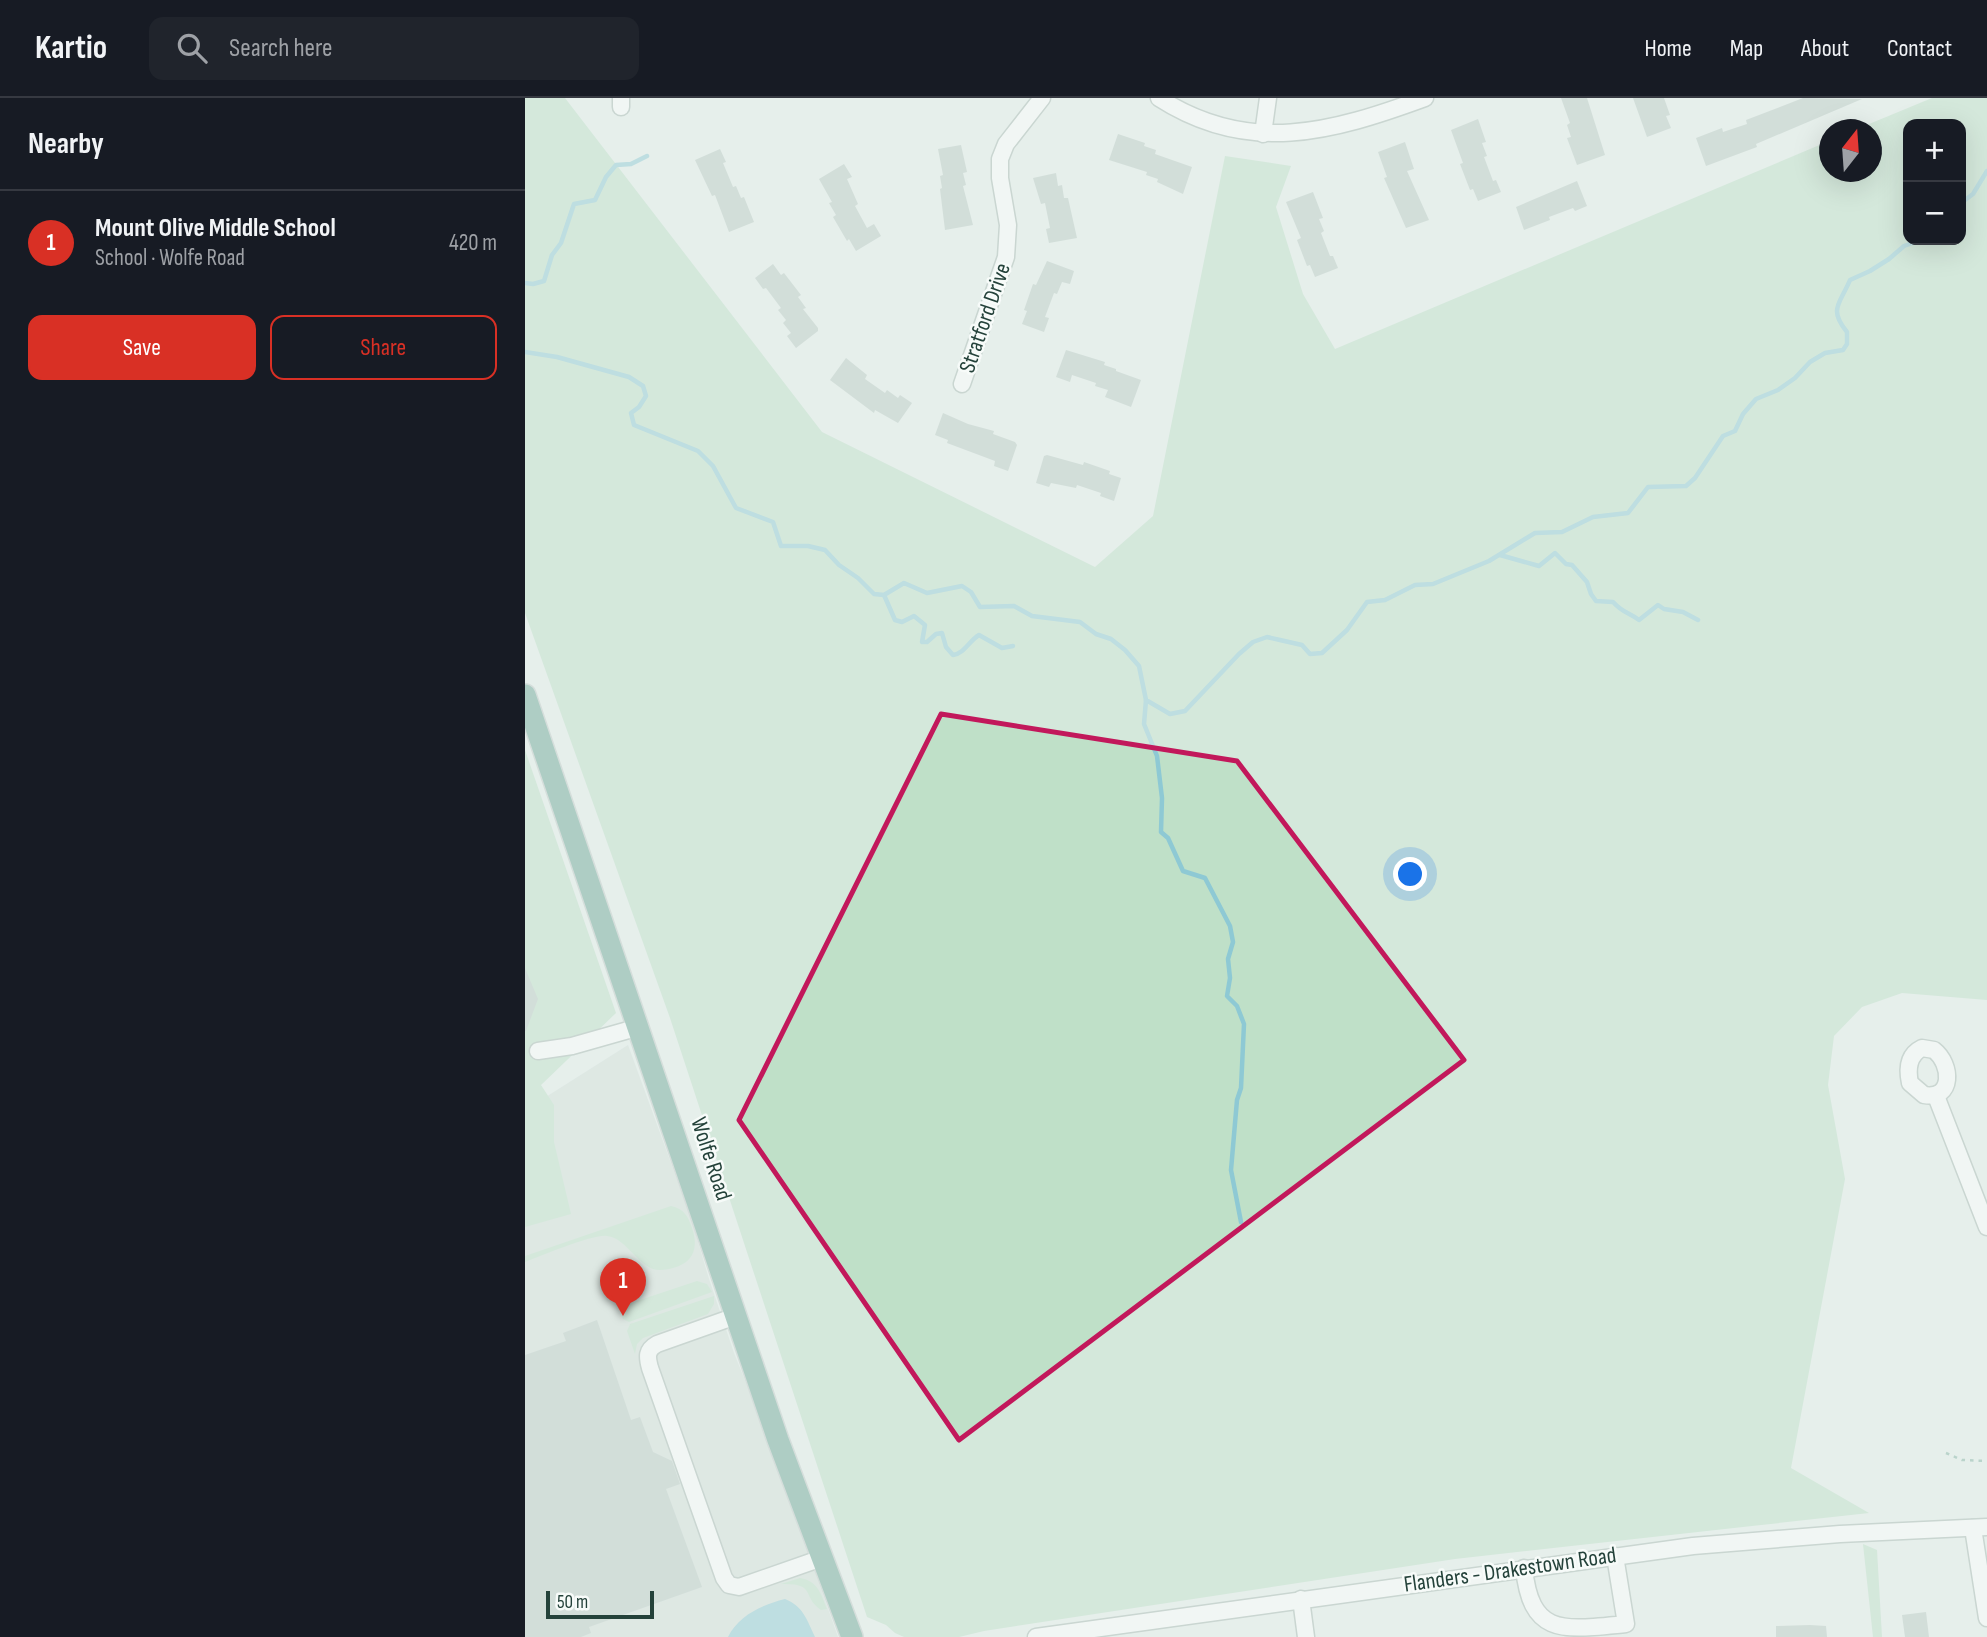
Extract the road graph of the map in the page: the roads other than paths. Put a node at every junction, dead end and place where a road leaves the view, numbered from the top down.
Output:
1 (1042, 98) edge
2 (1159, 98) edge
3 (1268, 98) edge
4 (1425, 98) edge
5 (1263, 134) junction
6 (963, 384) dead end
7 (525, 695) edge
8 (639, 1027) junction
9 (538, 1051) dead end
10 (1936, 1096) dead end
11 (1987, 1227) edge
12 (736, 1317) junction
13 (1980, 1527) edge
14 (1615, 1556) junction
15 (822, 1559) junction
16 (1524, 1568) junction
17 (1301, 1599) junction
18 (1987, 1618) edge
19 (852, 1637) edge
20 (1036, 1637) edge
21 (1306, 1637) edge

1 - 6 street, Stratford Drive
2 - 5 street
3 - 5 street
4 - 5 street
7 - 8 main road, Wolfe Road
8 - 9 street
8 - 12 main road, Wolfe Road
10 - 11 street
12 - 15 main road, Wolfe Road
12 - 15 street
13 - 14 street, Flanders - Drakestown Road
13 - 18 street
14 - 16 street, Flanders - Drakestown Road
14 - 16 street
15 - 19 main road, Wolfe Road
16 - 17 street, Flanders - Drakestown Road
17 - 20 street, Flanders - Drakestown Road
17 - 21 street

